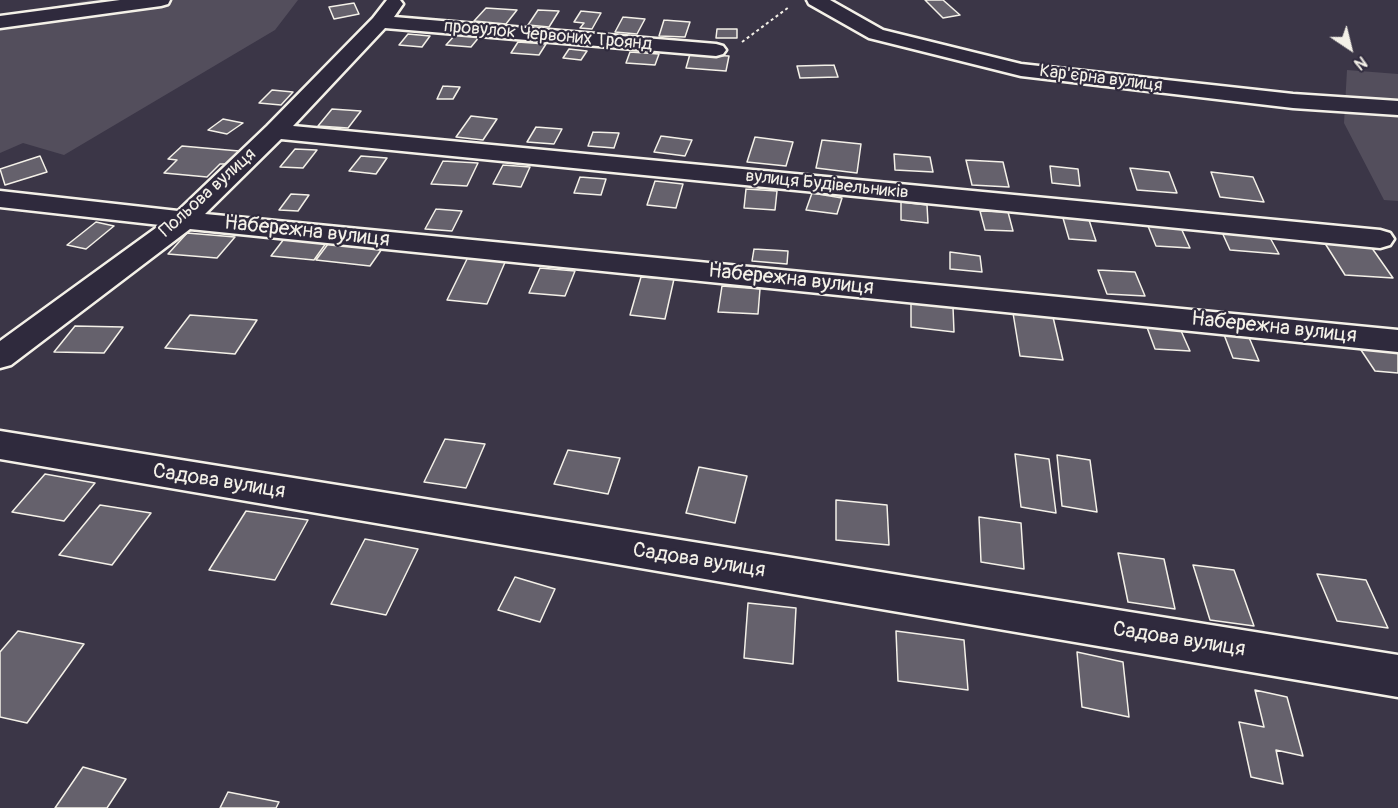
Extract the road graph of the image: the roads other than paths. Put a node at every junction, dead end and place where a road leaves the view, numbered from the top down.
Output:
1 (161, 0) edge
2 (816, 0) edge
3 (387, 13) joint
4 (0, 22) edge
5 (716, 50) road end
6 (1398, 108) edge
7 (275, 131) junction
8 (0, 199) edge
9 (184, 220) junction
10 (1380, 239) dead end
11 (1398, 341) edge
12 (0, 357) edge
13 (0, 445) edge
14 (1398, 676) edge

1 - 4 street
2 - 6 street, Кар'єрна вулиця
3 - 5 street, провулок Червоних Троянд
3 - 7 street, Польова вулиця
7 - 9 street, Польова вулиця
7 - 10 street, вулиця Будівельників
8 - 9 street, Набережна вулиця
9 - 11 street, Набережна вулиця
9 - 12 street, Польова вулиця
13 - 14 street, Садова вулиця

